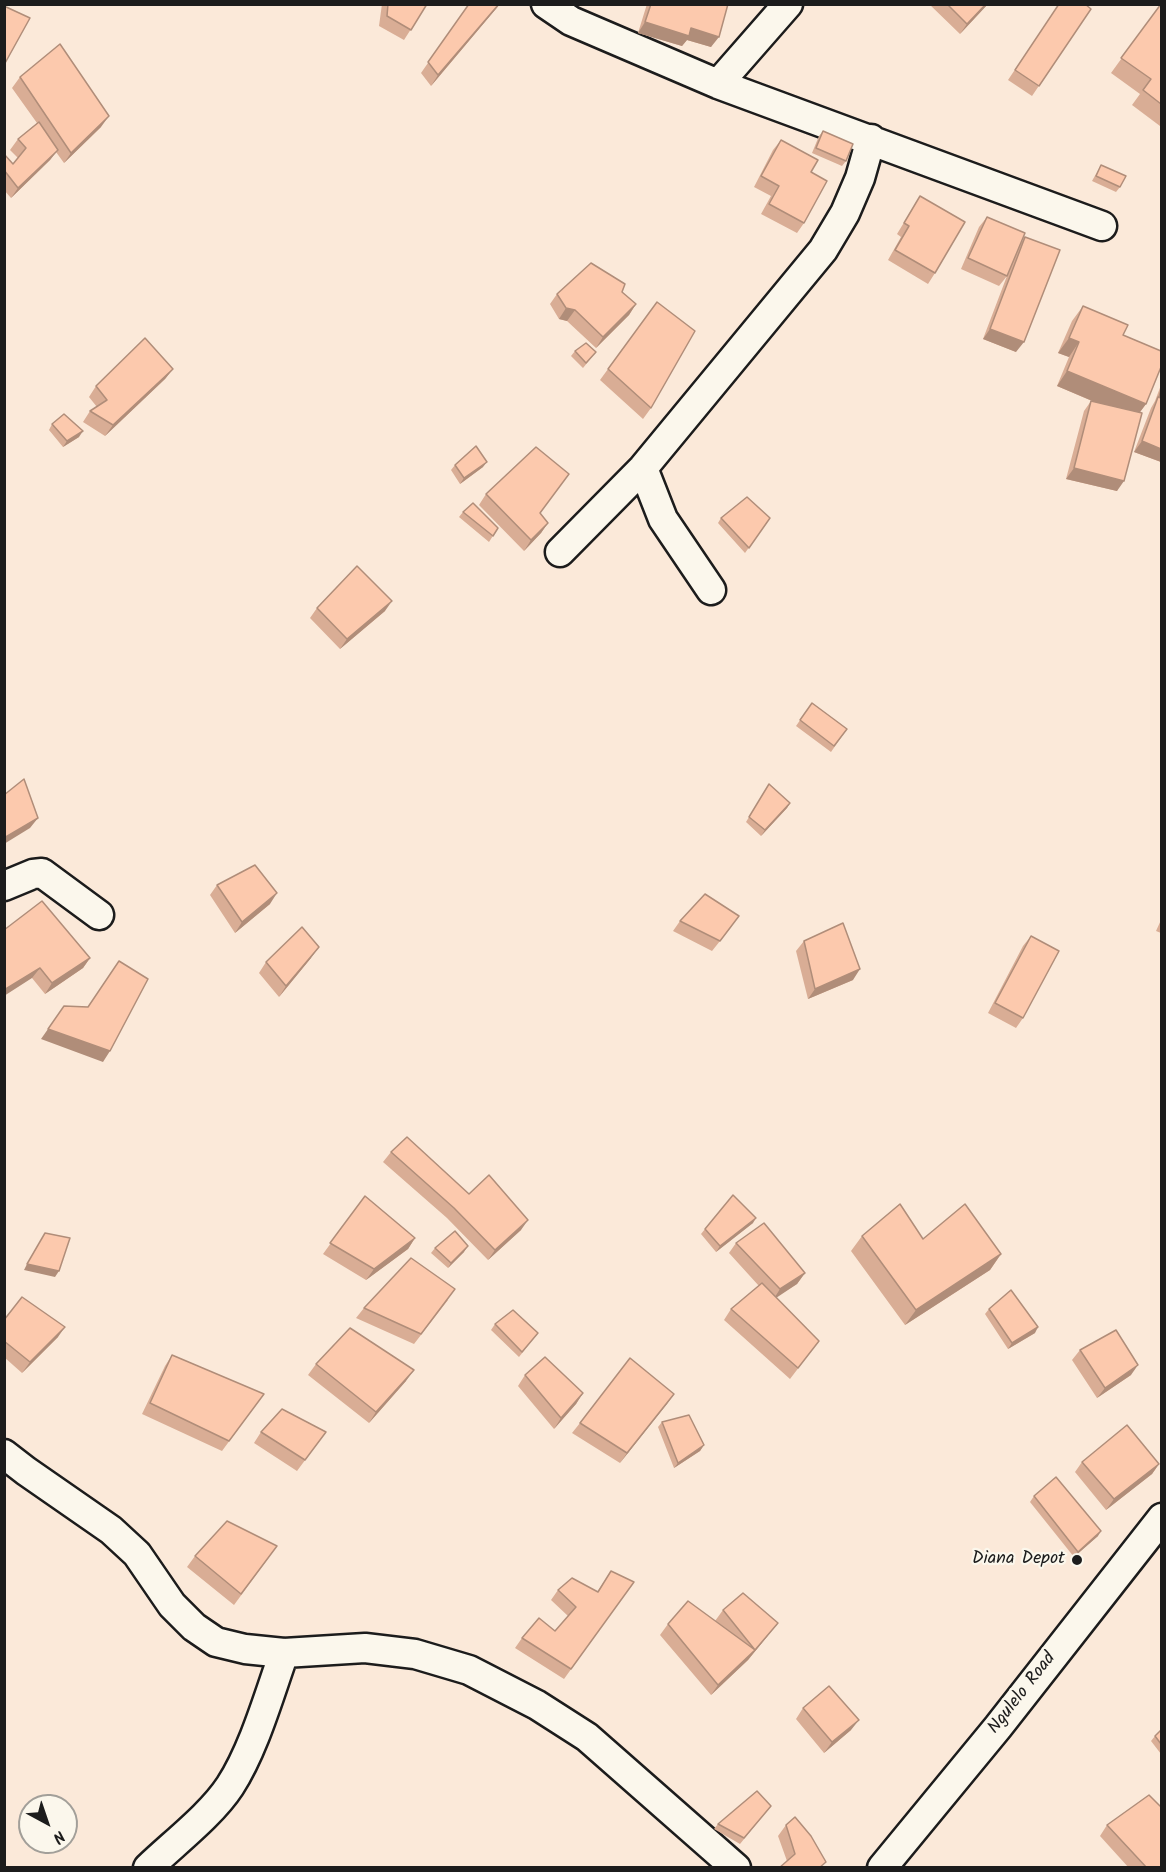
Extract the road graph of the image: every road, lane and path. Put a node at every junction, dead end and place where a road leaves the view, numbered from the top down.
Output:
1 (546, 4) edge
2 (788, 4) edge
3 (718, 84) junction
4 (871, 139) junction
5 (1102, 226) dead end
6 (643, 468) junction
7 (560, 552) dead end
8 (711, 590) dead end
9 (4, 886) edge
10 (99, 915) dead end
11 (4, 1455) edge
12 (1161, 1518) edge
13 (284, 1653) junction
14 (148, 1868) edge
15 (736, 1868) edge
16 (882, 1868) edge

1 - 3 street
2 - 3 street
3 - 4 street
4 - 5 street
4 - 6 street
6 - 7 street
6 - 8 street
9 - 10 street
11 - 13 street
12 - 16 street, Ngulelo Road
13 - 14 street
13 - 15 street

